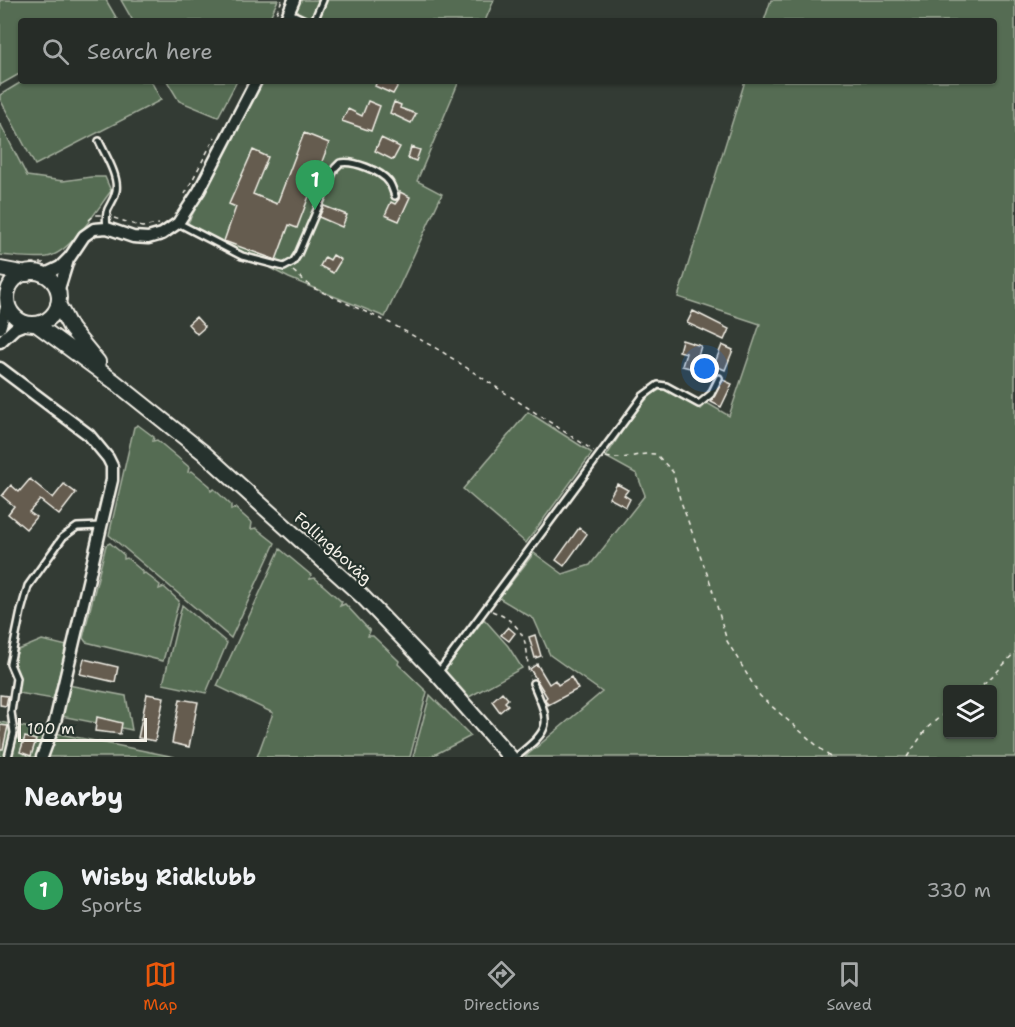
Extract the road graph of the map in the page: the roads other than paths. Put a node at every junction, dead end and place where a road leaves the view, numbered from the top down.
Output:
1 (294, 0) edge
2 (323, 0) edge
3 (286, 17) edge
4 (315, 18) edge
5 (254, 84) edge
6 (99, 141) dead end
7 (395, 196) dead end
8 (107, 222) junction
9 (178, 223) junction
10 (69, 257) junction
11 (29, 268) junction
12 (0, 269) edge
13 (46, 269) junction
14 (5, 292) edge
15 (58, 298) junction
16 (32, 324) junction
17 (0, 328) edge
18 (0, 342) edge
19 (0, 368) edge
20 (719, 378) dead end
21 (115, 382) junction
22 (101, 526) junction
23 (437, 674) junction
24 (533, 683) road end
25 (8, 757) edge
26 (42, 757) edge
27 (510, 757) edge
28 (516, 757) edge

1 - 3 street
2 - 4 lane
5 - 9 street
6 - 8 lane
7 - 9 lane
8 - 9 street
8 - 10 street
10 - 13 street
10 - 15 street
11 - 12 main road
11 - 13 main road
11 - 14 main road
13 - 15 main road, Follingboväg
14 - 16 main road, Follingboväg
14 - 17 street
15 - 16 main road
15 - 21 main road, Follingboväg
16 - 18 street
16 - 21 main road, Follingboväg
19 - 22 street
20 - 23 lane
21 - 23 main road, Follingboväg
22 - 25 lane
22 - 26 street
23 - 27 main road, Follingboväg
24 - 28 lane

